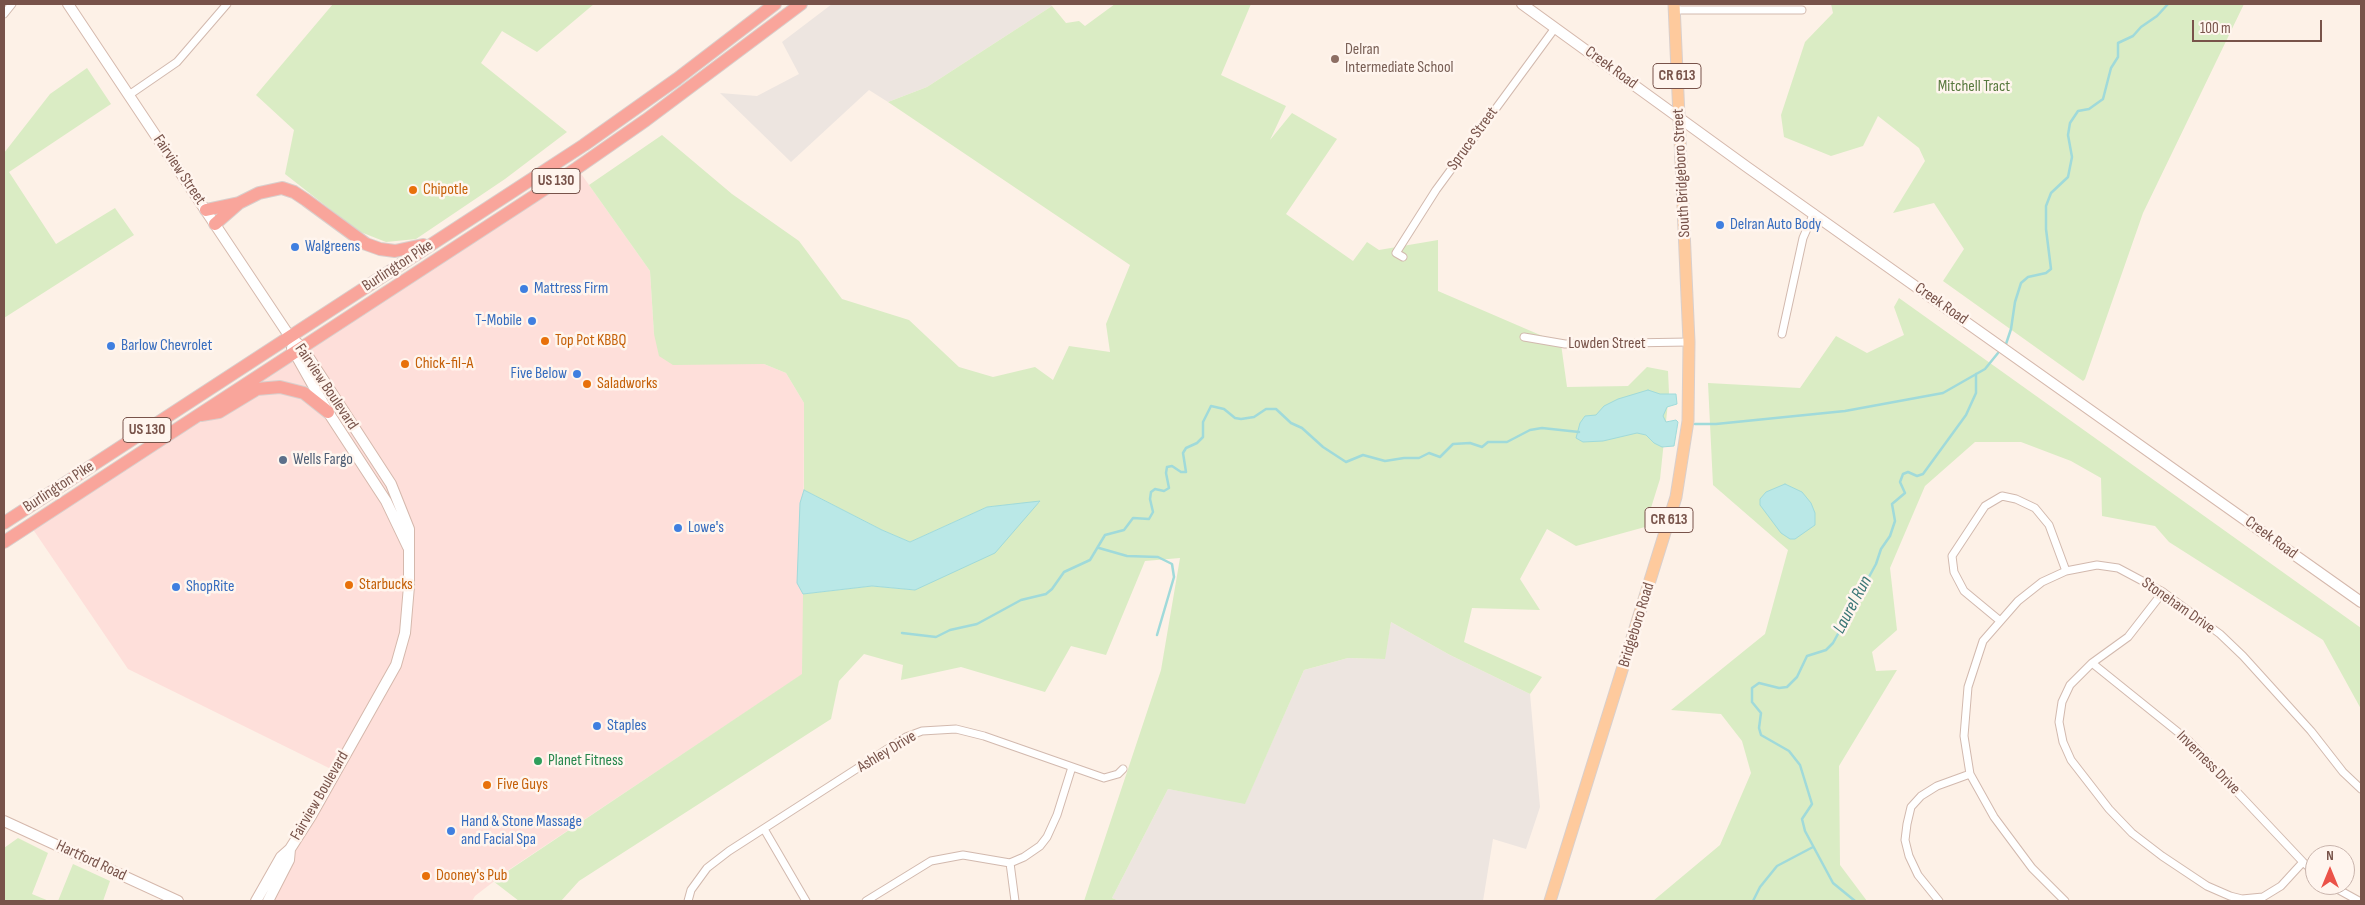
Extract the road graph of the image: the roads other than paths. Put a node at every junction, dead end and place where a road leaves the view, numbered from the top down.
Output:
1 (12, 4) edge
2 (68, 4) edge
3 (227, 4) edge
4 (775, 4) edge
5 (801, 4) edge
6 (1522, 4) edge
7 (1674, 7) edge
8 (1802, 10) dead end
9 (4, 14) edge
10 (1555, 28) junction
11 (129, 95) junction
12 (1679, 117) junction
13 (239, 203) junction
14 (206, 210) junction
15 (1814, 213) junction
16 (215, 224) junction
17 (442, 238) junction
18 (1403, 257) dead end
19 (1782, 334) dead end
20 (290, 337) junction
21 (1524, 337) dead end
22 (1689, 342) junction
23 (298, 350) junction
24 (328, 412) junction
25 (196, 416) junction
26 (4, 523) edge
27 (4, 542) edge
28 (408, 548) junction
29 (2066, 571) junction
30 (2163, 592) junction
31 (2361, 602) edge
32 (1999, 620) junction
33 (2092, 663) junction
34 (1072, 767) junction
35 (1123, 769) dead end
36 (1970, 774) junction
37 (2361, 788) edge
38 (4, 821) edge
39 (764, 829) junction
40 (290, 849) junction
41 (2303, 862) joint
42 (1010, 863) junction
43 (178, 901) edge
44 (256, 901) edge
45 (268, 901) edge
46 (688, 901) edge
47 (806, 901) edge
48 (866, 901) edge
49 (1015, 901) edge
50 (1550, 901) edge
51 (1939, 901) edge
52 (2065, 901) edge

1 - 9 street
2 - 11 street, Fairview Street
3 - 11 street
4 - 17 highway, Burlington Pike / US 130
5 - 23 highway, Burlington Pike / US 130
6 - 10 street, Creek Road
7 - 8 street
7 - 12 main road, South Bridgeboro Street / CR 613
10 - 12 street, Creek Road
10 - 18 street, Spruce Street
11 - 14 street, Fairview Street
12 - 15 street, Creek Road
12 - 22 main road, South Bridgeboro Street / CR 613
13 - 14 highway
13 - 16 highway
13 - 17 highway
14 - 16 street, Fairview Street
15 - 19 street
15 - 31 street, Creek Road
16 - 20 street, Fairview Street
17 - 20 highway, Burlington Pike / US 130
20 - 23 street, Fairview Boulevard
20 - 26 highway, Burlington Pike / US 130
21 - 22 street, Lowden Street
22 - 50 main road, Bridgeboro Road / CR 613
23 - 24 street, Fairview Boulevard
23 - 25 highway, Burlington Pike / US 130
23 - 28 street, Fairview Boulevard
24 - 25 highway
24 - 28 street, Fairview Boulevard
25 - 27 highway, Burlington Pike / US 130
28 - 40 street, Fairview Boulevard
29 - 30 street, Stoneham Drive
29 - 32 street, Stoneham Drive
29 - 32 street
30 - 33 street
30 - 37 street, Stoneham Drive
32 - 36 street, Stoneham Drive
33 - 41 street, Inverness Drive
33 - 41 street
34 - 35 street, Ashley Drive
34 - 39 street, Ashley Drive
34 - 42 street
36 - 51 street
36 - 52 street, Stoneham Drive
38 - 43 street, Hartford Road
39 - 46 street, Ashley Drive
39 - 47 street
40 - 44 street, Fairview Boulevard
40 - 45 street, Fairview Boulevard
42 - 48 street
42 - 49 street

